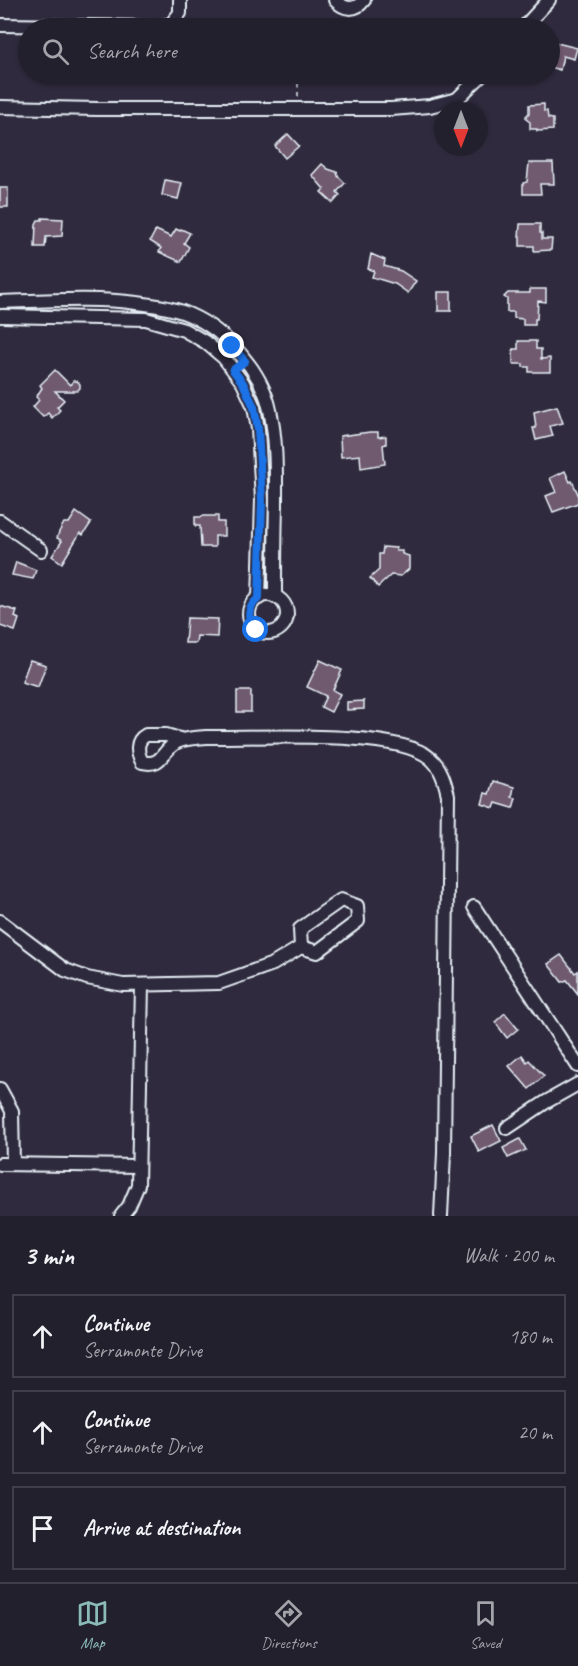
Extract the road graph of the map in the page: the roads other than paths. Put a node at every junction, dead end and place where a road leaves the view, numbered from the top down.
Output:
1 (180, 0) edge
2 (335, 0) edge
3 (364, 0) edge
4 (549, 0) edge
5 (176, 18) edge
6 (532, 18) edge
7 (0, 25) edge
8 (18, 25) edge
9 (473, 84) edge
10 (0, 107) edge
11 (100, 301) junction
12 (0, 302) edge
13 (0, 316) edge
14 (99, 317) junction
15 (245, 361) junction
16 (233, 370) junction
17 (261, 494) junction
18 (276, 494) junction
19 (0, 521) edge
20 (41, 550) dead end
21 (275, 597) junction
22 (259, 598) junction
23 (183, 740) dead end
24 (474, 907) dead end
25 (0, 921) edge
26 (301, 947) junction
27 (142, 984) junction
28 (578, 1066) edge
29 (578, 1084) edge
30 (0, 1089) edge
31 (507, 1128) dead end
32 (6, 1164) edge
33 (138, 1166) junction
34 (121, 1216) edge
35 (441, 1216) edge

1 - 5 street
2 - 3 street
4 - 6 street
7 - 8 street
9 - 10 street
11 - 12 street
11 - 14 street
11 - 15 street
13 - 14 street
14 - 16 street
15 - 16 street
15 - 18 street
16 - 17 street
17 - 18 street
17 - 22 street
18 - 21 street
19 - 20 street
21 - 22 street
21 - 22 street
23 - 35 street
24 - 28 street
25 - 27 street
26 - 26 street
26 - 27 street
27 - 33 street
29 - 31 street
30 - 32 street
32 - 33 street
33 - 34 street

